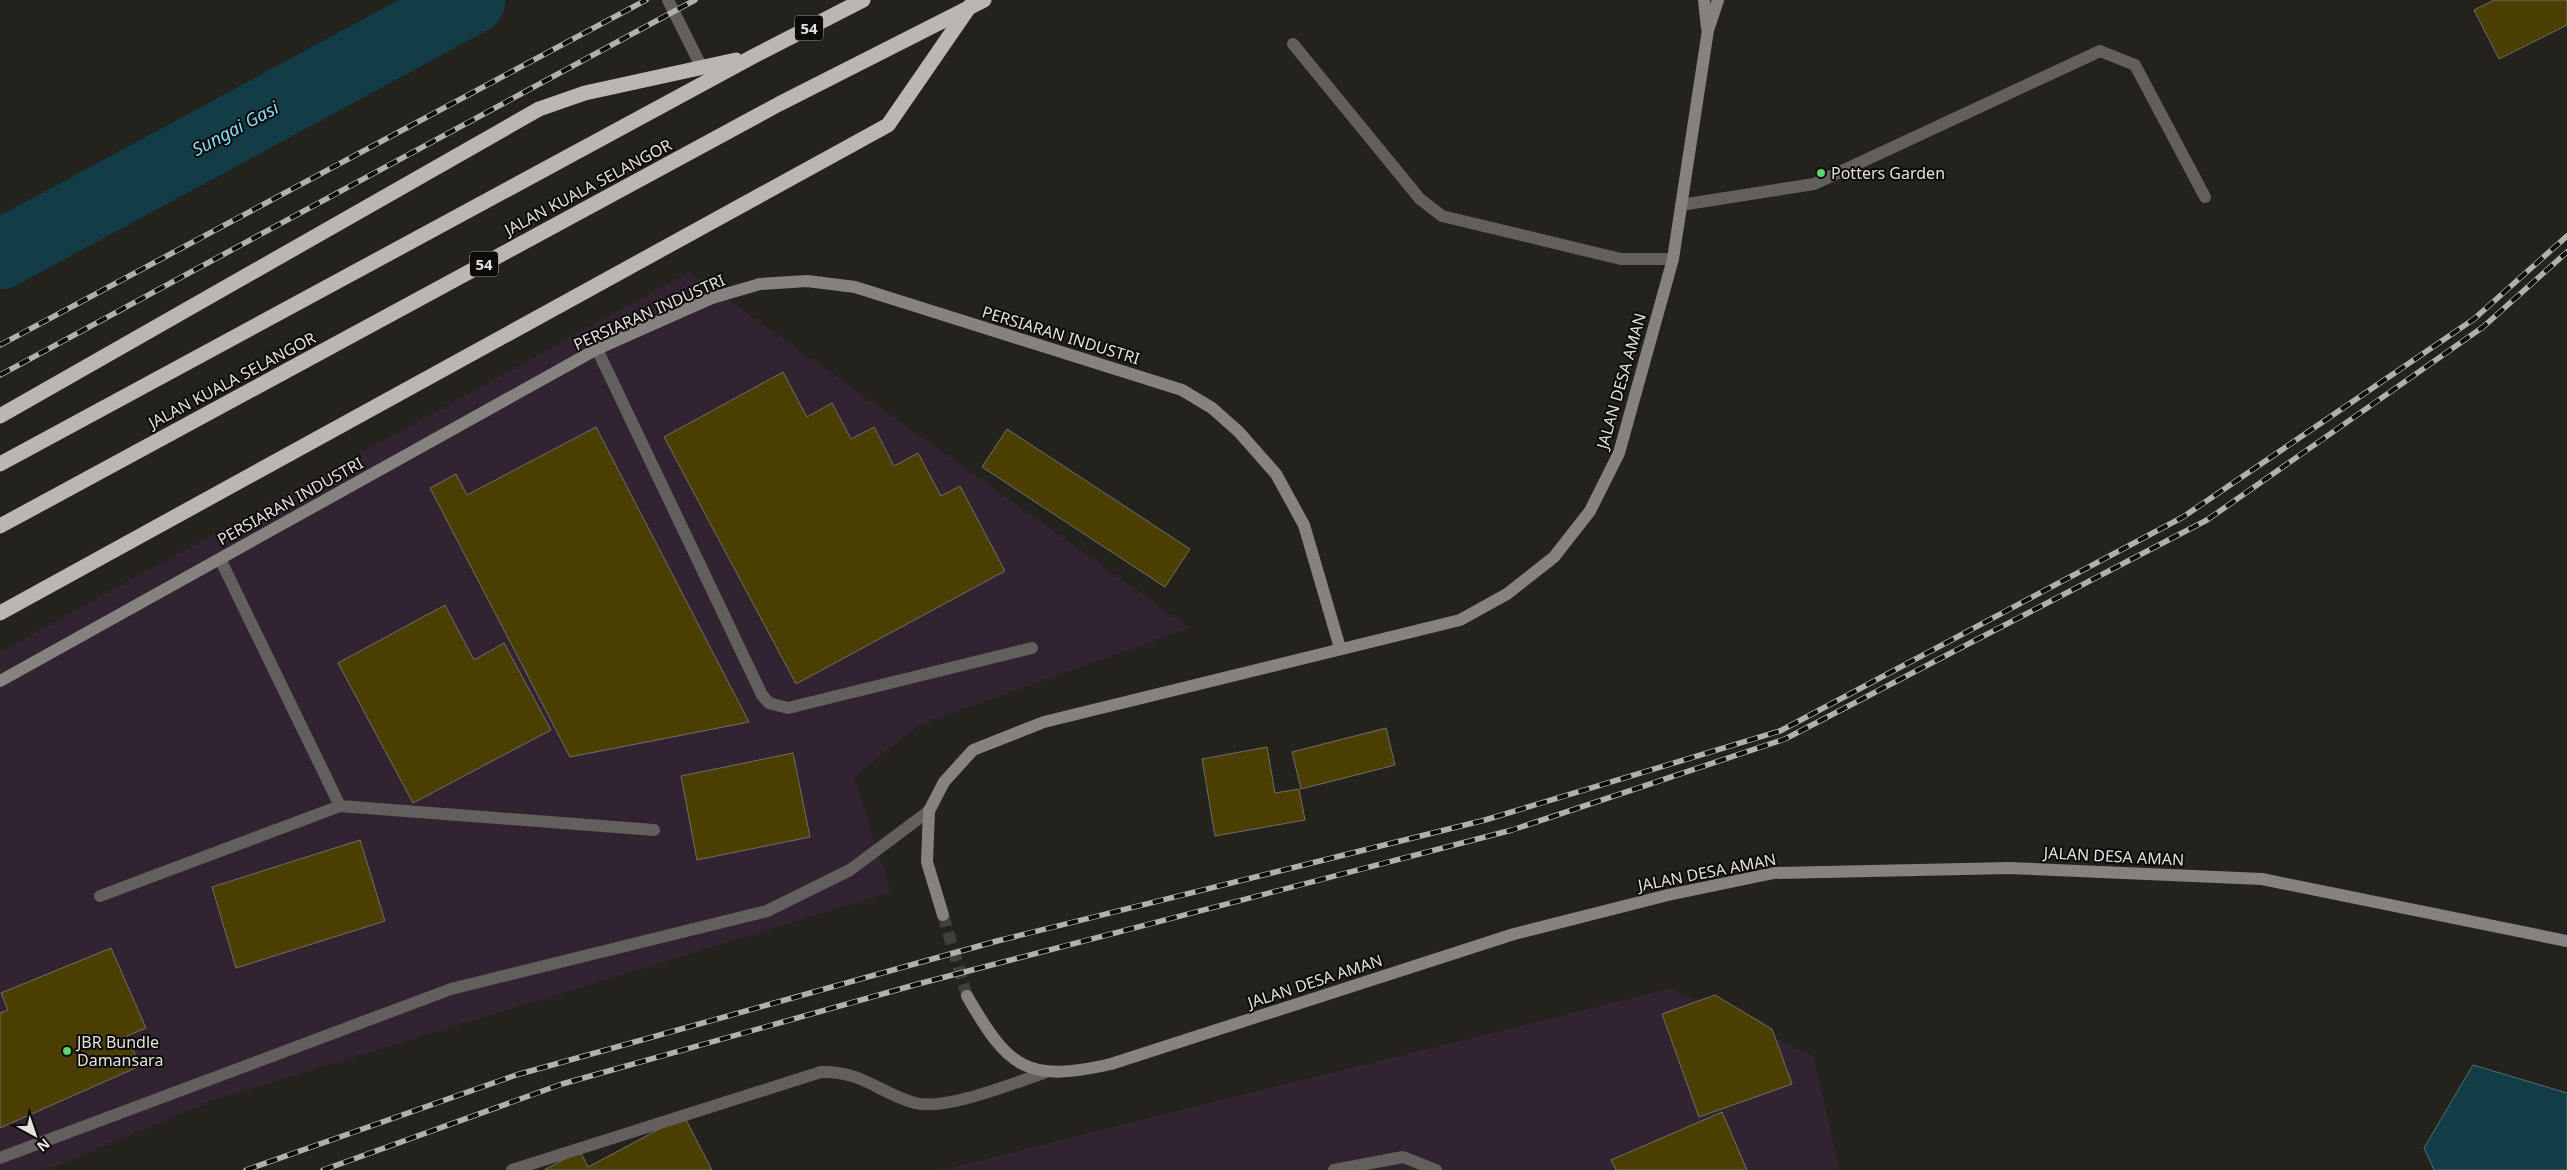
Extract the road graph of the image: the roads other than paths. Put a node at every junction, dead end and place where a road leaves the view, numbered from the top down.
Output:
1 (668, 0) edge
2 (863, 0) edge
3 (984, 0) edge
4 (1704, 0) edge
5 (1718, 0) edge
6 (970, 6) junction
7 (1708, 30) junction
8 (1293, 44) dead end
9 (754, 56) junction
10 (702, 68) junction
11 (2205, 197) dead end
12 (1681, 205) junction
13 (1673, 259) junction
14 (597, 349) junction
15 (0, 416) edge
16 (0, 464) edge
17 (0, 526) edge
18 (220, 559) junction
19 (0, 613) edge
20 (1032, 648) dead end
21 (1340, 648) junction
22 (0, 681) edge
23 (340, 806) junction
24 (929, 812) junction
25 (654, 830) dead end
26 (100, 896) dead end
27 (943, 915) tunnel mouth
28 (2567, 941) edge
29 (967, 996) tunnel mouth
30 (1044, 1073) junction
31 (0, 1158) edge
32 (512, 1170) edge
33 (1334, 1170) edge
34 (1436, 1170) edge

1 - 10 street
2 - 9 highway, 54
3 - 6 highway, JALAN KUALA SELANGOR / 54
4 - 7 street, JALAN DESA AMAN
5 - 7 street, JALAN DESA AMAN
6 - 17 highway, JALAN KUALA SELANGOR / 54
6 - 19 highway
7 - 12 street, JALAN DESA AMAN
8 - 13 street
9 - 10 highway
9 - 16 highway, 54
10 - 15 highway
11 - 12 street
12 - 13 street, JALAN DESA AMAN
13 - 21 street, JALAN DESA AMAN
14 - 18 street, PERSIARAN INDUSTRI
14 - 20 street
14 - 21 street, PERSIARAN INDUSTRI
18 - 22 street, PERSIARAN INDUSTRI
18 - 23 street
21 - 24 street, JALAN DESA AMAN
23 - 25 street
23 - 26 street
24 - 27 street, JALAN DESA AMAN
24 - 31 street
28 - 30 street, JALAN DESA AMAN
29 - 30 street, JALAN DESA AMAN
30 - 32 street
33 - 34 street

